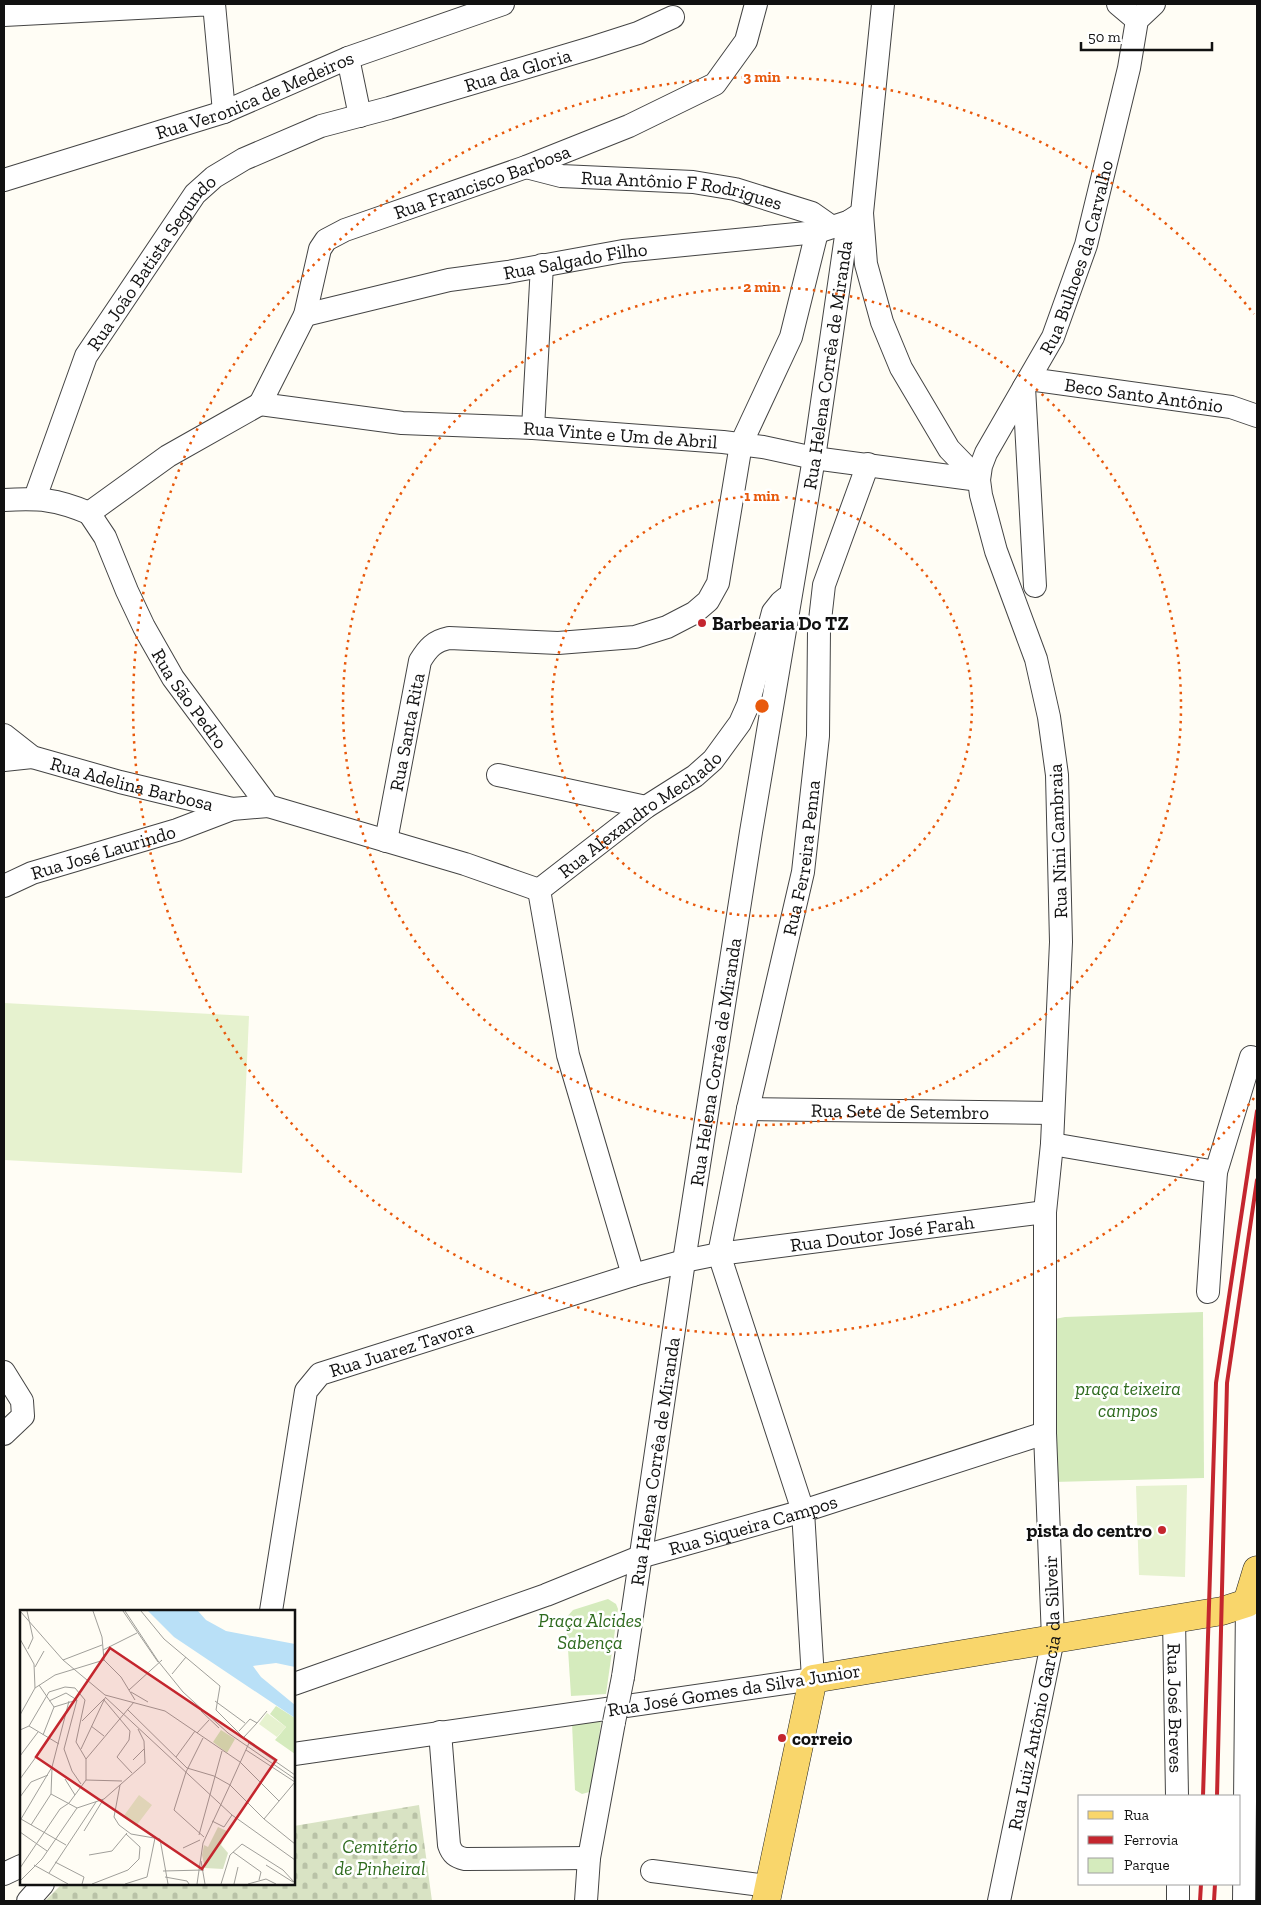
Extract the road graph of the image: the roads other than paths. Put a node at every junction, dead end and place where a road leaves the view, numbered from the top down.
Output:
1 (503, 4) edge
2 (756, 4) edge
3 (883, 4) edge
4 (1118, 4) edge
5 (1154, 4) edge
6 (672, 8) edge
7 (4, 15) edge
8 (1137, 20) junction
9 (348, 58) junction
10 (224, 112) junction
11 (360, 116) junction
12 (526, 167) junction
13 (5, 181) edge
14 (840, 224) junction
15 (542, 265) junction
16 (305, 315) junction
17 (1027, 383) junction
18 (260, 404) junction
19 (1257, 416) edge
20 (533, 428) junction
21 (741, 444) junction
22 (814, 458) junction
23 (868, 464) junction
24 (979, 480) junction
25 (35, 498) junction
26 (4, 500) edge
27 (89, 513) junction
28 (1035, 586) dead end
29 (791, 595) junction
30 (4, 735) edge
31 (32, 756) junction
32 (4, 760) edge
33 (498, 775) dead end
34 (268, 806) junction
35 (646, 807) junction
36 (232, 809) junction
37 (386, 841) junction
38 (4, 886) edge
39 (539, 890) junction
40 (1251, 1057) dead end
41 (748, 1109) junction
42 (1052, 1113) junction
43 (1052, 1144) junction
44 (1216, 1172) junction
45 (1045, 1212) junction
46 (719, 1254) junction
47 (684, 1261) junction
48 (633, 1275) junction
49 (1208, 1292) dead end
50 (4, 1372) edge
51 (4, 1434) edge
52 (1045, 1434) junction
53 (804, 1510) junction
54 (640, 1557) junction
55 (1257, 1570) edge
56 (1247, 1603) junction
57 (271, 1610) edge
58 (1174, 1619) junction
59 (1053, 1639) junction
60 (813, 1678) junction
61 (295, 1684) edge
62 (440, 1732) junction
63 (295, 1754) edge
64 (1177, 1795) edge
65 (589, 1858) junction
66 (20, 1866) edge
67 (652, 1871) dead end
68 (4, 1874) edge
69 (42, 1885) edge
70 (1178, 1885) edge
71 (767, 1894) edge
72 (28, 1901) edge
73 (586, 1901) edge
74 (999, 1901) edge
75 (1178, 1901) edge
76 (1244, 1901) edge

1 - 9 street, Rua Veronica de Medeiros
2 - 12 street, Rua Francisco Barbosa
3 - 14 street, Rua Helena Corrêa de Miranda
4 - 8 street
5 - 8 street
6 - 11 street, Rua da Gloria
7 - 10 street
8 - 17 street, Rua Bulhoes da Carvalho
9 - 10 street, Rua Veronica de Medeiros
9 - 11 street
10 - 13 street, Rua Veronica de Medeiros
11 - 25 street, Rua João Batista Segundo
12 - 14 street, Rua Antônio F Rodrigues
12 - 16 street, Rua Francisco Barbosa
14 - 15 street, Rua Salgado Filho
14 - 21 street
14 - 22 street, Rua Helena Corrêa de Miranda
14 - 24 street
15 - 16 street, Rua Salgado Filho
15 - 20 street
16 - 18 street, Rua Francisco Barbosa
17 - 19 street, Beco Santo Antônio
17 - 24 street, Rua Bulhoes da Carvalho
17 - 28 street
18 - 20 street, Rua Vinte e Um de Abril
18 - 27 street
20 - 21 street, Rua Vinte e Um de Abril
21 - 22 street, Rua Vinte e Um de Abril
21 - 37 street, Rua Santa Rita
22 - 23 street, Rua Vinte e Um de Abril
22 - 29 street, Rua Helena Corrêa de Miranda
23 - 24 street, Rua Vinte e Um de Abril
23 - 41 street, Rua Ferreira Penna
24 - 42 street, Rua Nini Cambraia
25 - 26 street
25 - 27 street
27 - 34 street, Rua São Pedro
29 - 35 street, Rua Alexandro Mechado
29 - 47 street, Rua Helena Corrêa de Miranda
30 - 31 street, Rua Adelina Barbosa
31 - 32 street
31 - 36 street, Rua Adelina Barbosa
33 - 35 street
34 - 36 street, Rua Adelina Barbosa
34 - 37 street
35 - 39 street, Rua Alexandro Mechado
36 - 38 street, Rua José Laurindo
37 - 39 street
39 - 48 street
40 - 44 street
41 - 42 street, Rua Sete de Setembro
41 - 46 street, Rua Ferreira Penna
42 - 43 street, Rua Nini Cambraia
43 - 44 street
43 - 45 street, Rua Nini Cambraia
44 - 49 street
45 - 46 street, Rua Doutor José Farah
45 - 52 street, Rua Luiz Antônio Garcia da Silveir
46 - 47 street, Rua Juarez Tavora
46 - 53 street
47 - 48 street, Rua Juarez Tavora
47 - 54 street, Rua Helena Corrêa de Miranda
48 - 57 street, Rua Juarez Tavora
50 - 51 street
52 - 53 street, Rua Siqueira Campos
52 - 59 street, Rua Luiz Antônio Garcia da Silveir
53 - 54 street, Rua Siqueira Campos
53 - 60 street
54 - 61 street, Rua Siqueira Campos
54 - 65 street, Rua Helena Corrêa de Miranda, bridge
55 - 56 main road
56 - 58 main road, Rua José Gomes da Silva Junior
56 - 76 street
58 - 59 main road, Rua José Gomes da Silva Junior
58 - 64 street, Rua José Breves
59 - 60 main road, Rua José Gomes da Silva Junior
59 - 74 street, Rua Luiz Antônio Garcia da Silveir
60 - 62 street, Rua José Gomes da Silva Junior
60 - 71 main road
62 - 63 street, Rua José Gomes da Silva Junior
62 - 65 street
65 - 73 street, Rua Helena Corrêa de Miranda
66 - 68 street
67 - 71 street
69 - 72 street
70 - 75 street

